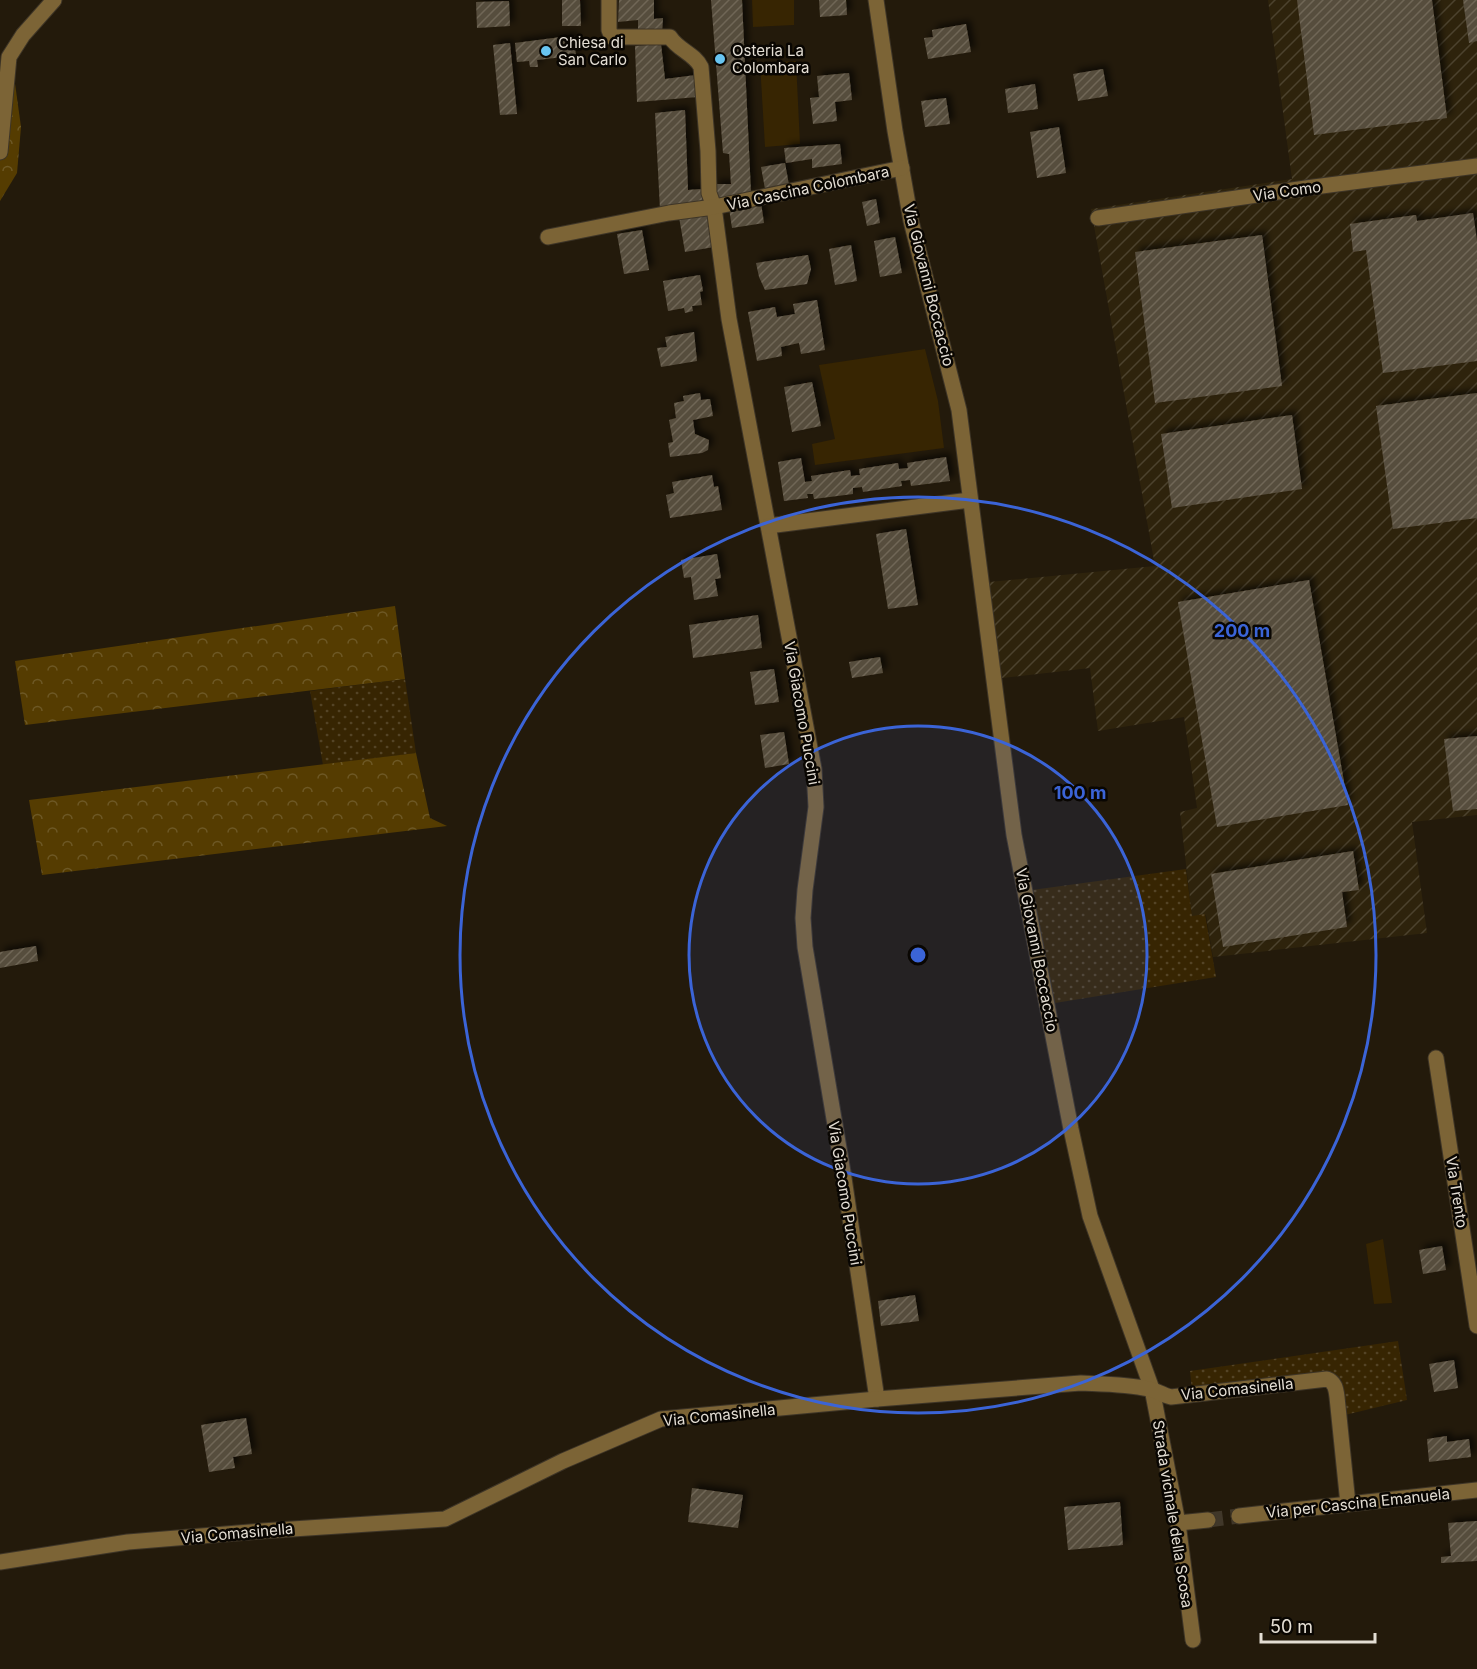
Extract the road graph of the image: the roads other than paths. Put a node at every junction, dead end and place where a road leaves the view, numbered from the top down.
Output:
1 (54, 0) edge
2 (609, 0) edge
3 (876, 0) edge
4 (0, 152) edge
5 (1477, 166) edge
6 (902, 168) junction
7 (714, 207) junction
8 (1098, 218) dead end
9 (548, 237) dead end
10 (970, 500) junction
11 (768, 526) junction
12 (1436, 1058) dead end
13 (1477, 1326) edge
14 (1152, 1389) junction
15 (876, 1399) junction
16 (1477, 1490) edge
17 (1348, 1504) junction
18 (1239, 1516) tunnel mouth
19 (1208, 1520) tunnel mouth
20 (1178, 1523) junction
21 (0, 1562) edge
22 (1193, 1640) dead end

1 - 4 street
2 - 7 street, Via Cascina Colombara
3 - 6 street, Via Giovanni Boccaccio
5 - 8 street, Via Como
6 - 7 street, Via Cascina Colombara
6 - 10 street, Via Giovanni Boccaccio
7 - 9 street, Via Cascina Colombara
7 - 11 street, Via Giacomo Puccini
10 - 11 street
10 - 14 street, Via Giovanni Boccaccio
11 - 15 street, Via Giacomo Puccini
12 - 13 street, Via Trento
14 - 15 street, Via Comasinella
14 - 17 street, Via Comasinella
14 - 20 street, Strada vicinale della Scosa
15 - 21 street, Via Comasinella
16 - 17 street, Via per Cascina Emanuela
17 - 18 street, Via per Cascina Emanuela
19 - 20 street
20 - 22 street, Strada vicinale della Scosa

